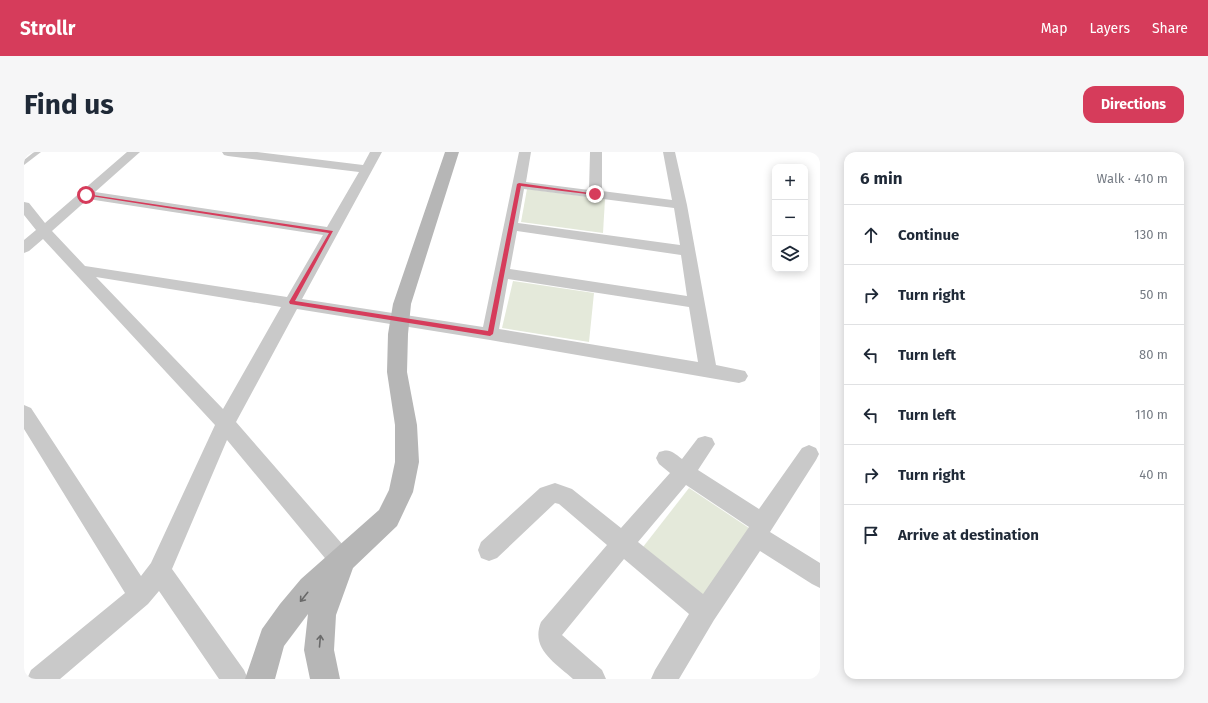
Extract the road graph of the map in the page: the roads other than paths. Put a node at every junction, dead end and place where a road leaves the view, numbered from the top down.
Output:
1 (38, 152) edge
2 (134, 152) edge
3 (228, 152) edge
4 (376, 152) edge
5 (452, 152) edge
6 (526, 152) edge
7 (596, 152) edge
8 (669, 152) edge
9 (24, 163) edge
10 (366, 169) junction
11 (519, 184) junction
12 (595, 194) junction
13 (86, 195) junction
14 (680, 205) junction
15 (24, 206) edge
16 (511, 226) junction
17 (44, 231) junction
18 (332, 232) junction
19 (24, 248) edge
20 (687, 250) junction
21 (82, 270) junction
22 (502, 273) junction
23 (292, 302) junction
24 (696, 303) junction
25 (400, 320) junction
26 (490, 334) junction
27 (708, 371) junction
28 (739, 376) dead end
29 (24, 413) edge
30 (225, 423) junction
31 (705, 444) dead end
32 (809, 454) dead end
33 (666, 458) dead end
34 (684, 472) junction
35 (760, 530) junction
36 (623, 543) junction
37 (489, 550) dead end
38 (342, 561) junction
39 (159, 571) junction
40 (820, 576) edge
41 (140, 596) junction
42 (705, 611) junction
43 (40, 679) edge
44 (235, 679) edge
45 (260, 679) edge
46 (325, 679) edge
47 (593, 679) edge
48 (664, 679) edge

1 - 9 lane
2 - 13 street
3 - 10 street
4 - 10 street
5 - 25 main road
6 - 11 street
7 - 12 street
8 - 14 street
10 - 18 street
11 - 12 street
11 - 16 street
12 - 14 street
13 - 17 street
13 - 18 street
14 - 20 street
15 - 17 street
16 - 20 street
16 - 22 street
17 - 19 street
17 - 21 street
18 - 23 street
20 - 24 street
21 - 23 street
21 - 30 street
22 - 24 street
22 - 26 street
23 - 25 street
23 - 30 street
24 - 27 street
25 - 26 street
25 - 38 main road
26 - 27 street
27 - 28 street
29 - 41 street
30 - 38 street
30 - 39 street
31 - 34 street
32 - 35 street
33 - 34 street
34 - 35 street
34 - 36 street
35 - 40 street
35 - 42 street
36 - 37 street
36 - 42 street
36 - 47 street
38 -> 45 main road
46 -> 38 main road
39 - 41 street
39 - 44 street
41 - 43 street
42 - 48 street

